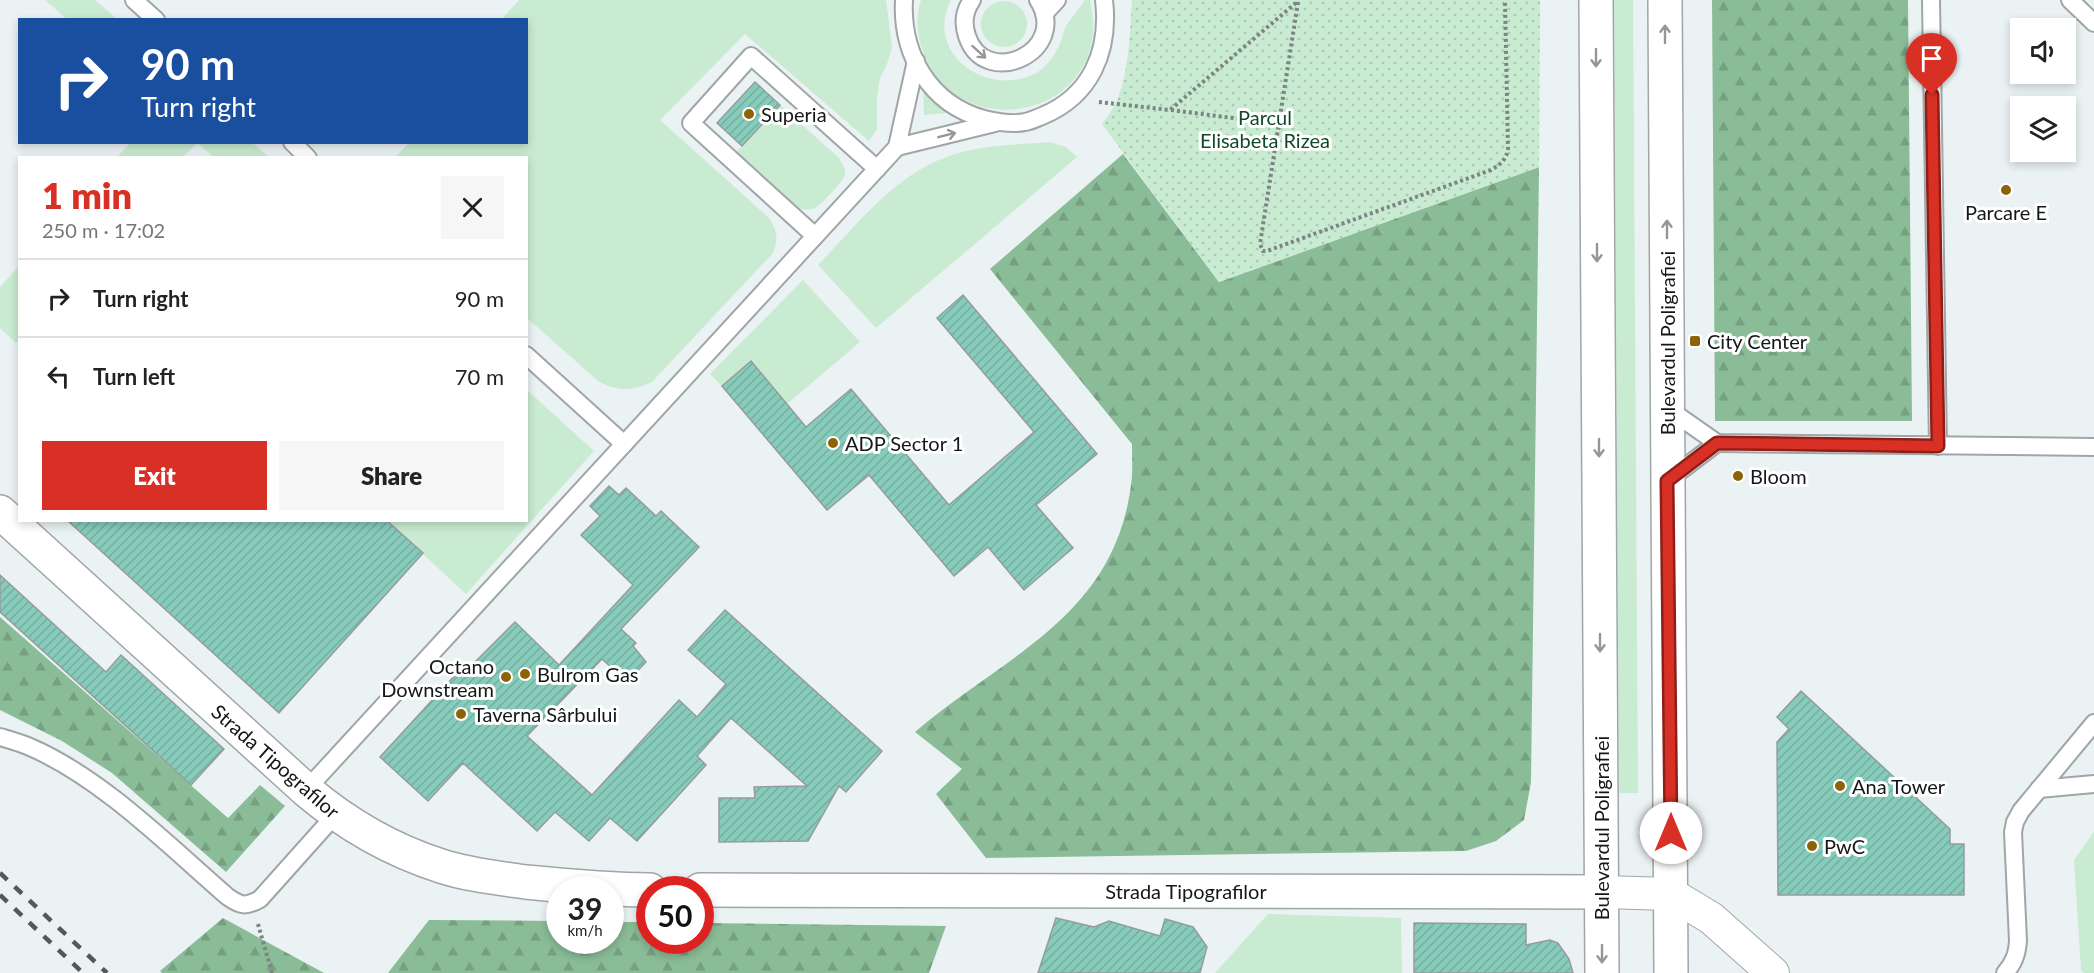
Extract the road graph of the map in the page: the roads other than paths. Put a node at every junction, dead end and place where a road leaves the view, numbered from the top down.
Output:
1 (134, 0) edge
2 (904, 0) edge
3 (972, 0) edge
4 (1056, 0) edge
5 (1104, 0) edge
6 (1596, 0) edge
7 (1665, 0) edge
8 (1931, 0) edge
9 (2070, 0) edge
10 (1041, 7) edge
11 (154, 18) edge
12 (2094, 23) edge
13 (916, 61) junction
14 (997, 122) junction
15 (294, 144) edge
16 (897, 147) junction
17 (306, 156) edge
18 (876, 169) junction
19 (815, 236) junction
20 (528, 358) edge
21 (1667, 408) junction
22 (1717, 443) junction
23 (624, 444) junction
24 (1938, 446) junction
25 (2094, 447) edge
26 (1667, 481) junction
27 (0, 512) edge
28 (2094, 723) edge
29 (0, 737) edge
30 (2088, 738) edge
31 (2094, 784) edge
32 (2039, 789) junction
33 (306, 790) junction
34 (336, 814) junction
35 (636, 890) edge
36 (714, 890) edge
37 (1602, 892) junction
38 (1671, 894) junction
39 (1602, 973) edge
40 (1671, 973) edge
41 (1773, 973) edge
42 (2006, 973) edge

1 - 11 lane
2 - 13 lane
3 -> 10 lane
4 - 10 lane
5 - 14 lane
6 -> 37 main road, Bulevardul Poligrafiei
21 -> 7 main road, Bulevardul Poligrafiei
8 - 24 lane
9 - 12 lane
13 - 14 lane
13 - 16 lane
16 -> 14 lane
15 - 17 lane
16 - 18 lane
18 - 19 lane
18 - 19 lane
19 - 23 lane
20 - 23 lane
21 - 22 lane
21 - 26 main road, Bulevardul Poligrafiei
22 - 24 lane
22 - 26 lane
23 - 33 lane
24 - 25 lane
26 - 38 main road, Bulevardul Poligrafiei
27 - 33 main road, Strada Tipografilor
28 - 30 lane
29 - 34 lane
30 - 32 lane
31 - 32 lane
32 - 42 lane
33 - 34 main road, Strada Tipografilor
34 - 35 main road, Strada Tipografilor
36 - 37 main road, Strada Tipografilor
37 - 38 street, Strada Tipografilor
37 -> 39 main road, Bulevardul Poligrafiei
38 - 40 main road, Bulevardul Poligrafiei
38 - 41 street

